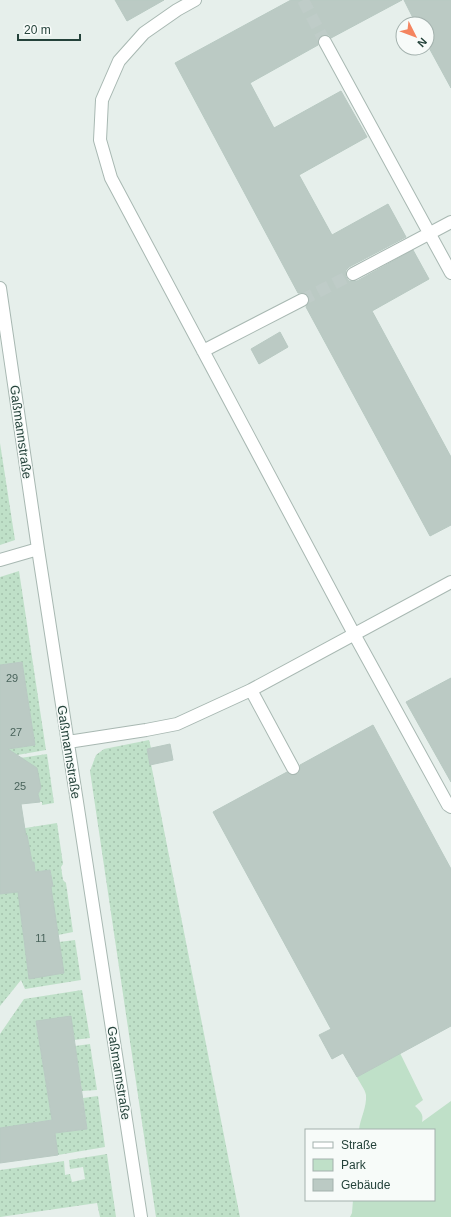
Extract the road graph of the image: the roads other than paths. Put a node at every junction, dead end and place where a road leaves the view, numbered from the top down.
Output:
1 (196, 0) edge
2 (325, 42) tunnel mouth
3 (451, 222) edge
4 (430, 233) junction
5 (451, 273) edge
6 (353, 274) tunnel mouth
7 (0, 288) edge
8 (302, 300) tunnel mouth
9 (203, 351) junction
10 (38, 549) junction
11 (0, 560) edge
12 (451, 582) edge
13 (354, 634) junction
14 (251, 690) junction
15 (68, 742) junction
16 (293, 768) dead end
17 (451, 807) edge
18 (141, 1217) edge

1 - 9 street
2 - 4 street
3 - 4 street
4 - 5 street
4 - 6 street
7 - 10 street, Gaßmannstraße
8 - 9 street
9 - 13 street
10 - 11 street
10 - 15 street, Gaßmannstraße
12 - 13 street
13 - 14 street
13 - 17 street
14 - 15 street
14 - 16 street
15 - 18 street, Gaßmannstraße

